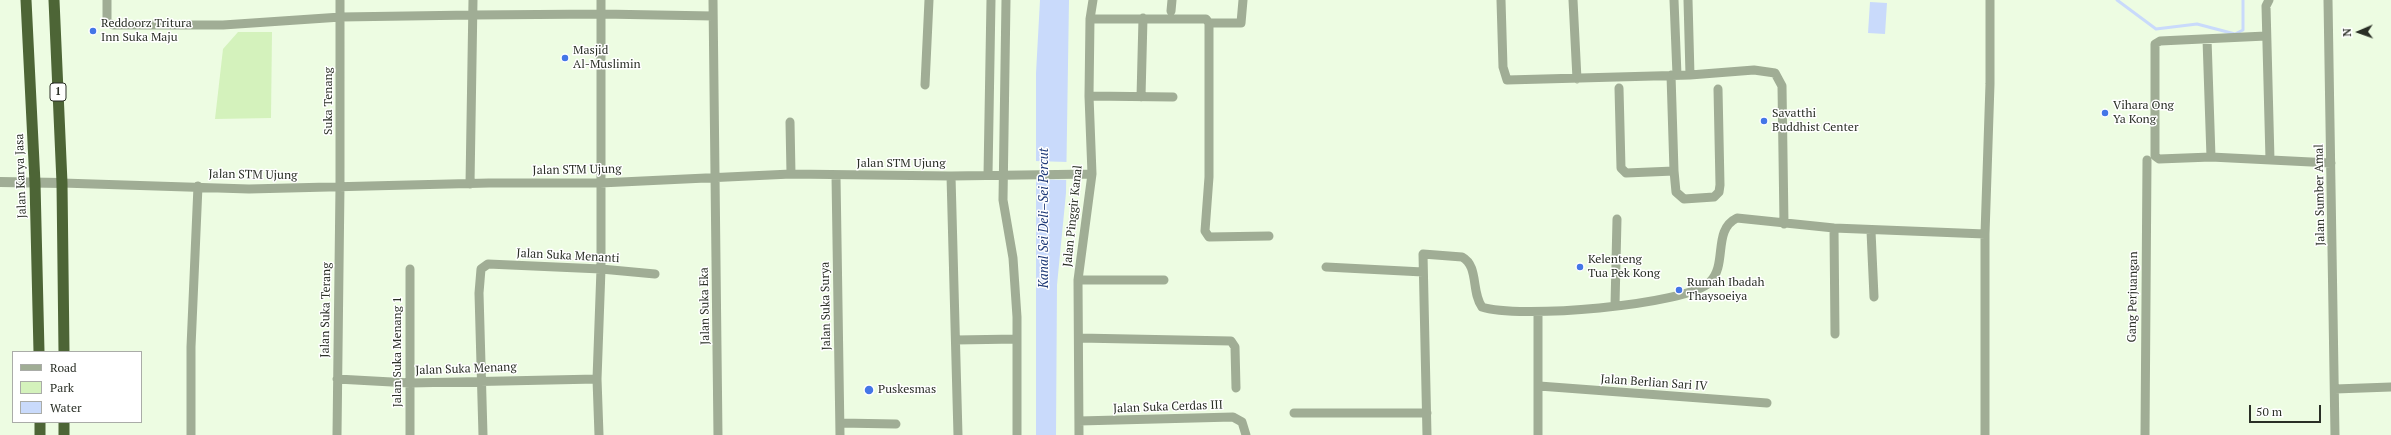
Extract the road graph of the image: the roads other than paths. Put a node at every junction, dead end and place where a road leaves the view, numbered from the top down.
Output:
1 (26, 0) edge
2 (54, 0) edge
3 (107, 0) edge
4 (340, 0) edge
5 (473, 0) edge
6 (601, 0) edge
7 (713, 0) edge
8 (929, 0) edge
9 (991, 0) edge
10 (1006, 0) edge
11 (1093, 0) edge
12 (1172, 0) edge
13 (1243, 0) edge
14 (1501, 0) edge
15 (1573, 0) edge
16 (1674, 0) edge
17 (1688, 0) edge
18 (2268, 0) edge
19 (2328, 0) edge
20 (1990, 2) edge
21 (1171, 11) dead end
22 (602, 14) junction
23 (473, 15) junction
24 (713, 16) junction
25 (341, 17) junction
26 (1143, 18) junction
27 (1090, 19) junction
28 (1209, 23) junction
29 (2266, 36) junction
30 (2207, 40) junction
31 (1674, 75) junction
32 (1690, 75) junction
33 (1577, 79) junction
34 (925, 85) dead end
35 (1619, 88) dead end
36 (1718, 89) dead end
37 (1089, 96) junction
38 (1141, 96) junction
39 (1173, 97) dead end
40 (790, 122) dead end
41 (2211, 157) junction
42 (2147, 160) dead end
43 (2270, 160) junction
44 (2331, 163) junction
45 (1674, 171) junction
46 (791, 174) junction
47 (1005, 174) junction
48 (1092, 174) junction
49 (988, 175) junction
50 (836, 176) junction
51 (951, 176) junction
52 (715, 178) junction
53 (0, 182) edge
54 (35, 183) junction
55 (62, 183) junction
56 (600, 183) junction
57 (470, 184) junction
58 (198, 186) junction
59 (340, 186) junction
60 (1617, 219) dead end
61 (1784, 224) junction
62 (1834, 228) junction
63 (1871, 231) junction
64 (1984, 234) junction
65 (1269, 236) dead end
66 (1326, 267) dead end
67 (410, 269) dead end
68 (601, 269) junction
69 (1422, 272) junction
70 (655, 274) dead end
71 (1078, 280) junction
72 (1164, 280) dead end
73 (1874, 297) dead end
74 (1615, 305) junction
75 (1538, 312) junction
76 (1835, 334) dead end
77 (1079, 338) junction
78 (1017, 339) junction
79 (956, 340) junction
80 (39, 351) edge
81 (64, 351) edge
82 (337, 379) junction
83 (597, 379) junction
84 (482, 380) junction
85 (410, 383) junction
86 (1539, 386) junction
87 (2391, 387) edge
88 (1236, 388) dead end
89 (2335, 389) junction
90 (1767, 403) dead end
91 (1294, 413) dead end
92 (1426, 413) junction
93 (1080, 421) junction
94 (40, 423) edge
95 (64, 423) edge
96 (840, 423) junction
97 (896, 424) dead end
98 (40, 435) edge
99 (64, 435) edge
100 (191, 435) edge
101 (337, 435) edge
102 (410, 435) edge
103 (483, 435) edge
104 (599, 435) edge
105 (718, 435) edge
106 (840, 435) edge
107 (958, 435) edge
108 (1017, 435) edge
109 (1079, 435) edge
110 (1246, 435) edge
111 (1427, 435) edge
112 (1538, 435) edge
113 (1985, 435) edge
114 (2145, 435) edge
115 (2335, 435) edge

1 - 54 highway, Jalan Karya Jasa
2 - 55 highway, 1
3 - 25 street
4 - 25 street, Suka Tenang
5 - 23 street
6 - 22 street
7 - 24 street, Jalan Suka Eka
8 - 34 street
9 - 49 street
10 - 47 street
11 - 27 street, Jalan Pinggir Kanal
12 - 21 street
13 - 28 street
14 - 33 street
15 - 33 street
16 - 31 street
17 - 32 street
18 - 29 street
19 - 44 street, Jalan Sumber Amal
20 - 64 street
22 - 23 street
22 - 24 street
22 - 56 street
23 - 25 street
23 - 57 street
24 - 52 street, Jalan Suka Eka
25 - 59 street, Suka Tenang
26 - 27 street
26 - 28 street
26 - 38 street
27 - 37 street, Jalan Pinggir Kanal
28 - 65 street
29 - 30 street
29 - 43 street
30 - 41 street
30 - 41 street
31 - 32 street
31 - 33 street
31 - 45 street
32 - 61 street
35 - 45 street
36 - 45 street
37 - 38 street
37 - 48 street, Jalan Pinggir Kanal
38 - 39 street
40 - 46 street
41 - 43 street
42 - 114 street, Gang Perjuangan
43 - 44 street
44 - 89 street, Jalan Sumber Amal
46 - 50 street, Jalan STM Ujung
46 - 52 street, Jalan STM Ujung
47 - 48 street, Jalan STM Ujung
47 - 49 street, Jalan STM Ujung
47 - 78 street
48 - 71 street, Jalan Pinggir Kanal
49 - 51 street, Jalan STM Ujung
50 - 51 street, Jalan STM Ujung
50 - 96 street, Jalan Suka Surya
51 - 79 street
52 - 56 street, Jalan STM Ujung
52 - 105 street, Jalan Suka Eka
53 - 54 street
54 - 55 street
54 - 80 highway, Jalan Karya Jasa
55 - 58 street, Jalan STM Ujung
55 - 81 highway, 1
56 - 57 street, Jalan STM Ujung
56 - 68 street
57 - 59 street, Jalan STM Ujung
58 - 59 street, Jalan STM Ujung
58 - 100 street
59 - 82 street, Jalan Suka Terang
60 - 74 street
61 - 62 street
61 - 74 street
62 - 63 street
62 - 76 street
63 - 64 street
63 - 73 street
64 - 113 street
66 - 69 street
67 - 85 street, Jalan Suka Menang 1
68 - 70 street, Jalan Suka Menanti
68 - 83 street
68 - 84 street, Jalan Suka Menanti
69 - 75 street
69 - 92 street
71 - 72 street
71 - 77 street, Jalan Pinggir Kanal
74 - 75 street
75 - 86 street
77 - 88 street
77 - 93 street, Jalan Pinggir Kanal
78 - 79 street
78 - 108 street
79 - 107 street
82 - 85 street, Jalan Suka Menang
82 - 101 street, Jalan Suka Terang
83 - 84 street, Jalan Suka Menang
83 - 104 street
84 - 85 street, Jalan Suka Menang
84 - 103 street
85 - 102 street, Jalan Suka Menang 1
86 - 90 street, Jalan Berlian Sari IV
86 - 112 street
87 - 89 street
89 - 115 street, Jalan Sumber Amal
91 - 92 street
92 - 111 street
93 - 109 street, Jalan Pinggir Kanal
93 - 110 street, Jalan Suka Cerdas III
94 - 98 highway
95 - 99 highway
96 - 97 street
96 - 106 street, Jalan Suka Surya

